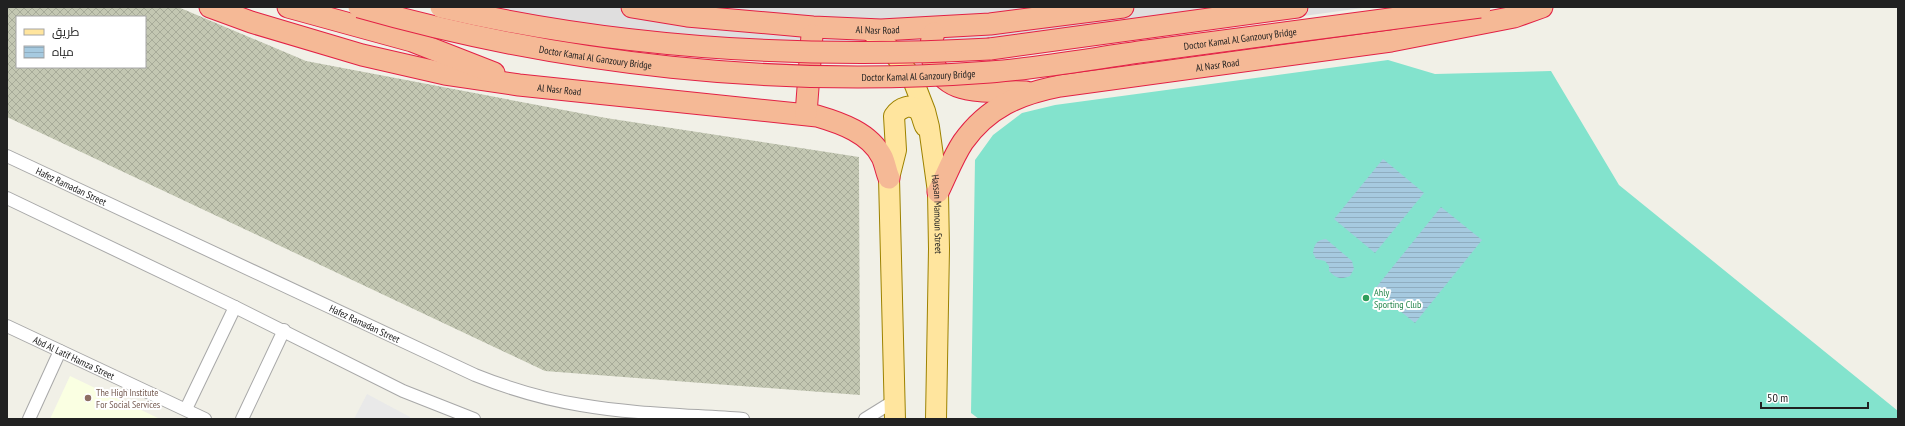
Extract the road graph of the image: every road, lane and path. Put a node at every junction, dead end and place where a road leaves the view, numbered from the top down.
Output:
1 (210, 7) edge
2 (288, 7) edge
3 (360, 7) edge
4 (441, 7) edge
5 (632, 7) edge
6 (1123, 7) edge
7 (1296, 7) edge
8 (1480, 7) edge
9 (1542, 7) edge
10 (813, 27) junction
11 (936, 27) junction
12 (869, 30) junction
13 (519, 84) junction
14 (1031, 92) junction
15 (806, 114) junction
16 (932, 144) junction
17 (7, 156) edge
18 (889, 178) junction
19 (938, 192) junction
20 (7, 198) edge
21 (236, 307) junction
22 (7, 326) edge
23 (284, 330) junction
24 (60, 351) junction
25 (186, 410) junction
26 (894, 410) edge
27 (470, 418) edge
28 (29, 419) edge
29 (206, 419) edge
30 (242, 419) edge
31 (743, 419) edge
32 (865, 419) edge
33 (936, 419) edge

1 - 13 highway, Al Nasr Road
2 - 13 highway
3 - 8 highway, Doctor Kamal Al Ganzoury Bridge, bridge
4 - 7 highway, Doctor Kamal Al Ganzoury Bridge, bridge
5 - 10 highway, Al Nasr Road
6 - 11 highway, Al Nasr Road
9 - 14 highway, Al Nasr Road
10 - 12 highway, Al Nasr Road
10 - 15 highway
11 - 12 highway, Al Nasr Road
11 - 14 highway
12 - 16 main road, Hassan Mamoun Street
13 - 15 highway, Al Nasr Road
14 - 19 highway, Al Nasr Road
15 - 18 highway, Al Nasr Road
16 - 18 main road
16 - 19 main road, Hassan Mamoun Street
17 - 31 street, Hafez Ramadan Street
18 - 26 main road
19 - 33 main road, Hassan Mamoun Street
20 - 21 street
21 - 23 street
21 - 25 street
22 - 24 street, Abd Al Latif Hamza Street
23 - 27 street
23 - 30 street
24 - 25 street, Abd Al Latif Hamza Street
24 - 28 street
25 - 29 street, Abd Al Latif Hamza Street
26 - 32 street

